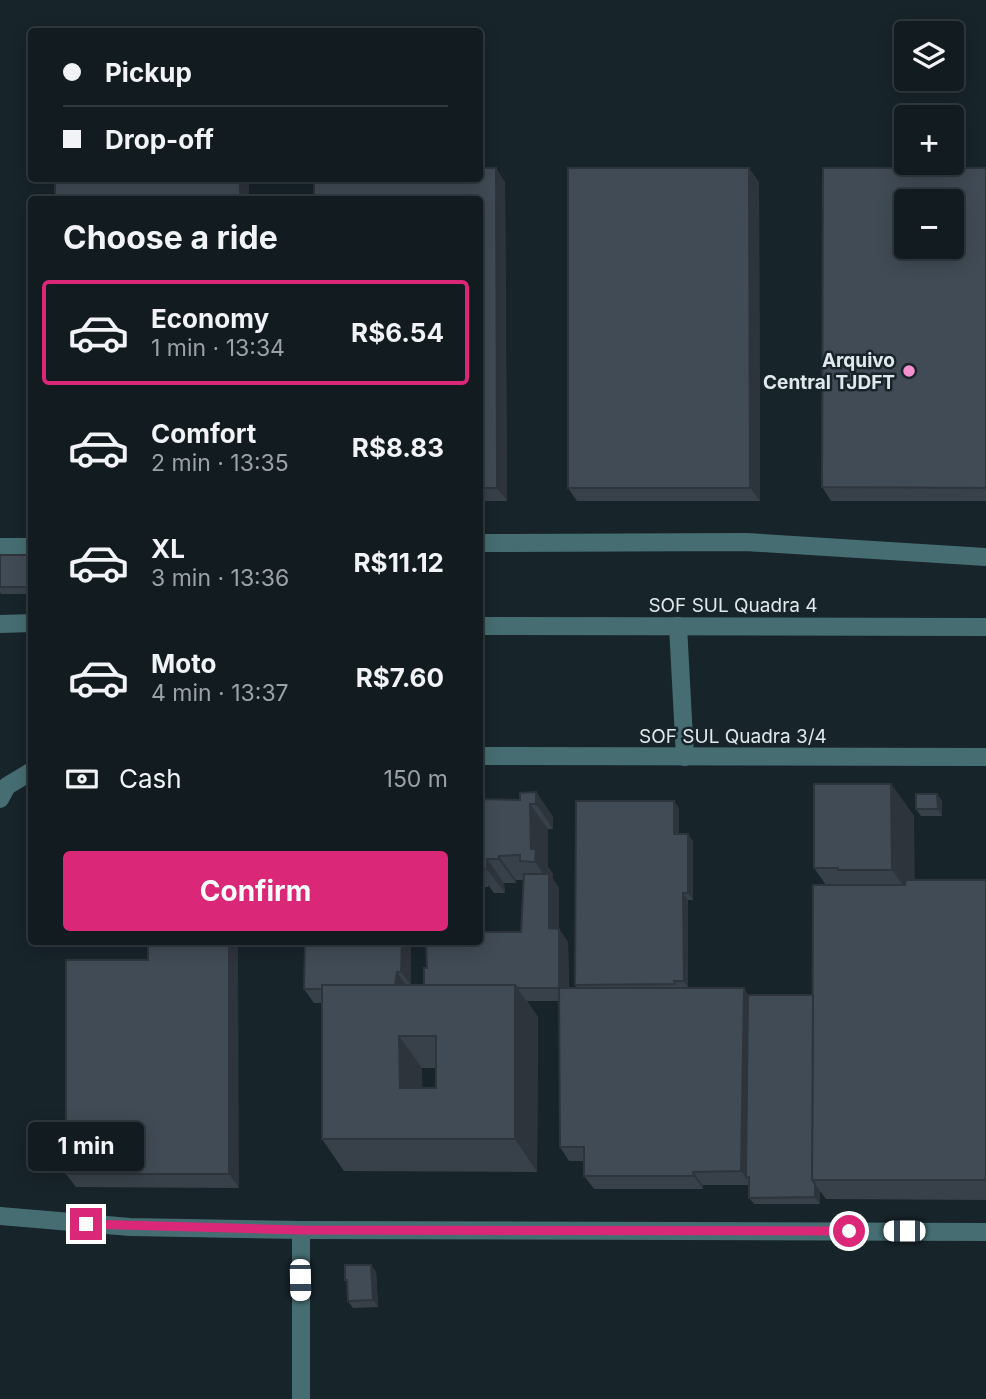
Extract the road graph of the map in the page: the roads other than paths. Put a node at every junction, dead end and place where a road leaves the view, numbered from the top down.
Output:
1 (483, 543) edge
2 (0, 547) edge
3 (28, 547) edge
4 (986, 557) edge
5 (28, 623) edge
6 (0, 624) edge
7 (483, 626) edge
8 (678, 626) junction
9 (986, 626) edge
10 (483, 757) edge
11 (685, 757) junction
12 (986, 757) edge
13 (28, 775) edge
14 (4, 793) edge
15 (0, 1216) edge
16 (300, 1230) junction
17 (986, 1232) edge
18 (301, 1399) edge

1 - 4 street
2 - 3 street
5 - 6 street
7 - 8 street, SOF SUL Quadra 4
8 - 9 street, SOF SUL Quadra 4
8 - 11 street
10 - 11 street, SOF SUL Quadra 3/4
11 - 12 street, SOF SUL Quadra 3/4
13 - 14 street
15 - 16 street
16 - 17 street
16 - 18 street

